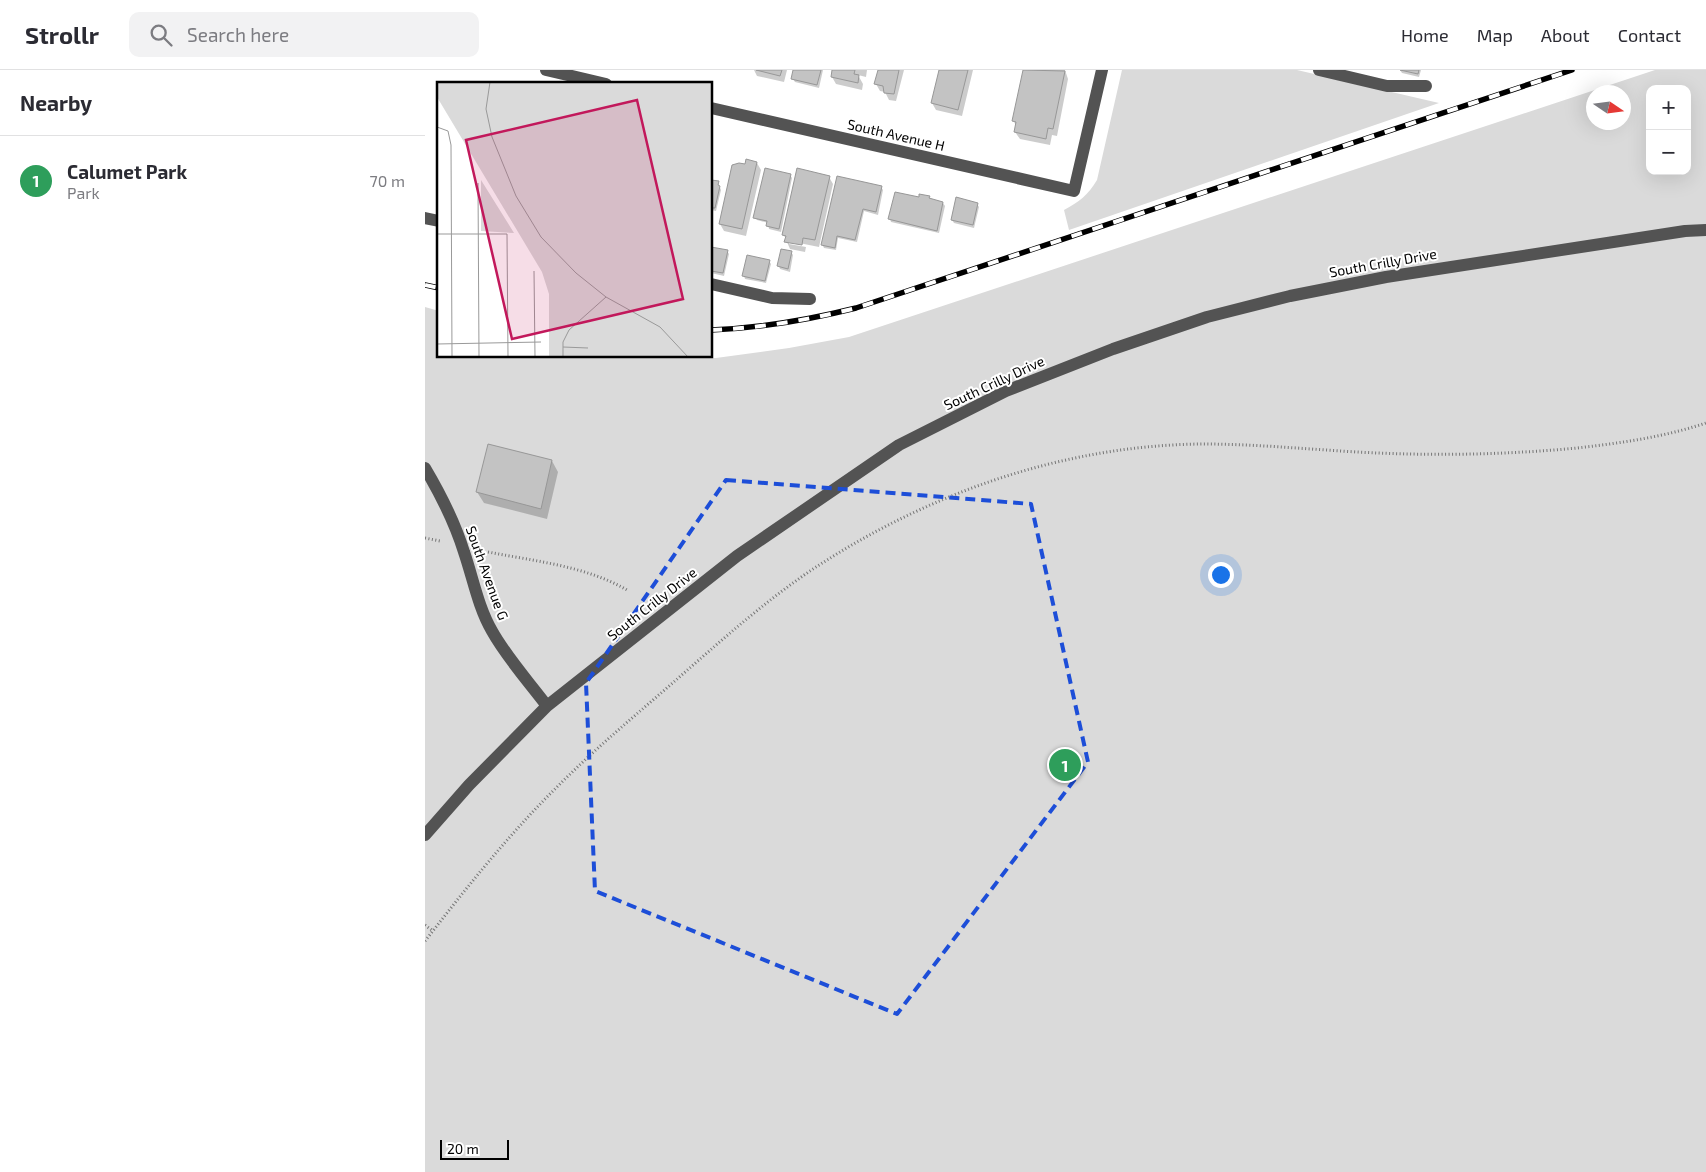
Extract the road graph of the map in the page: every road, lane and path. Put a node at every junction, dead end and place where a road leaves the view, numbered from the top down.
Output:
1 (546, 70) edge
2 (1101, 70) edge
3 (1319, 70) edge
4 (597, 82) edge
5 (1426, 86) dead end
6 (713, 108) edge
7 (1706, 230) edge
8 (713, 284) edge
9 (810, 300) dead end
10 (1706, 423) edge
11 (425, 468) edge
12 (425, 538) edge
13 (440, 541) dead end
14 (488, 552) dead end
15 (627, 590) dead end
16 (547, 706) junction
17 (425, 836) edge
18 (425, 925) edge
19 (433, 931) junction
20 (425, 941) edge

1 - 4 street
2 - 6 street, South Avenue H
3 - 5 street
7 - 16 street, South Crilly Drive
8 - 9 street
10 - 19 path
11 - 16 street, South Avenue G
12 - 13 path
14 - 15 path
16 - 17 street, South Crilly Drive
18 - 19 path
19 - 20 path

